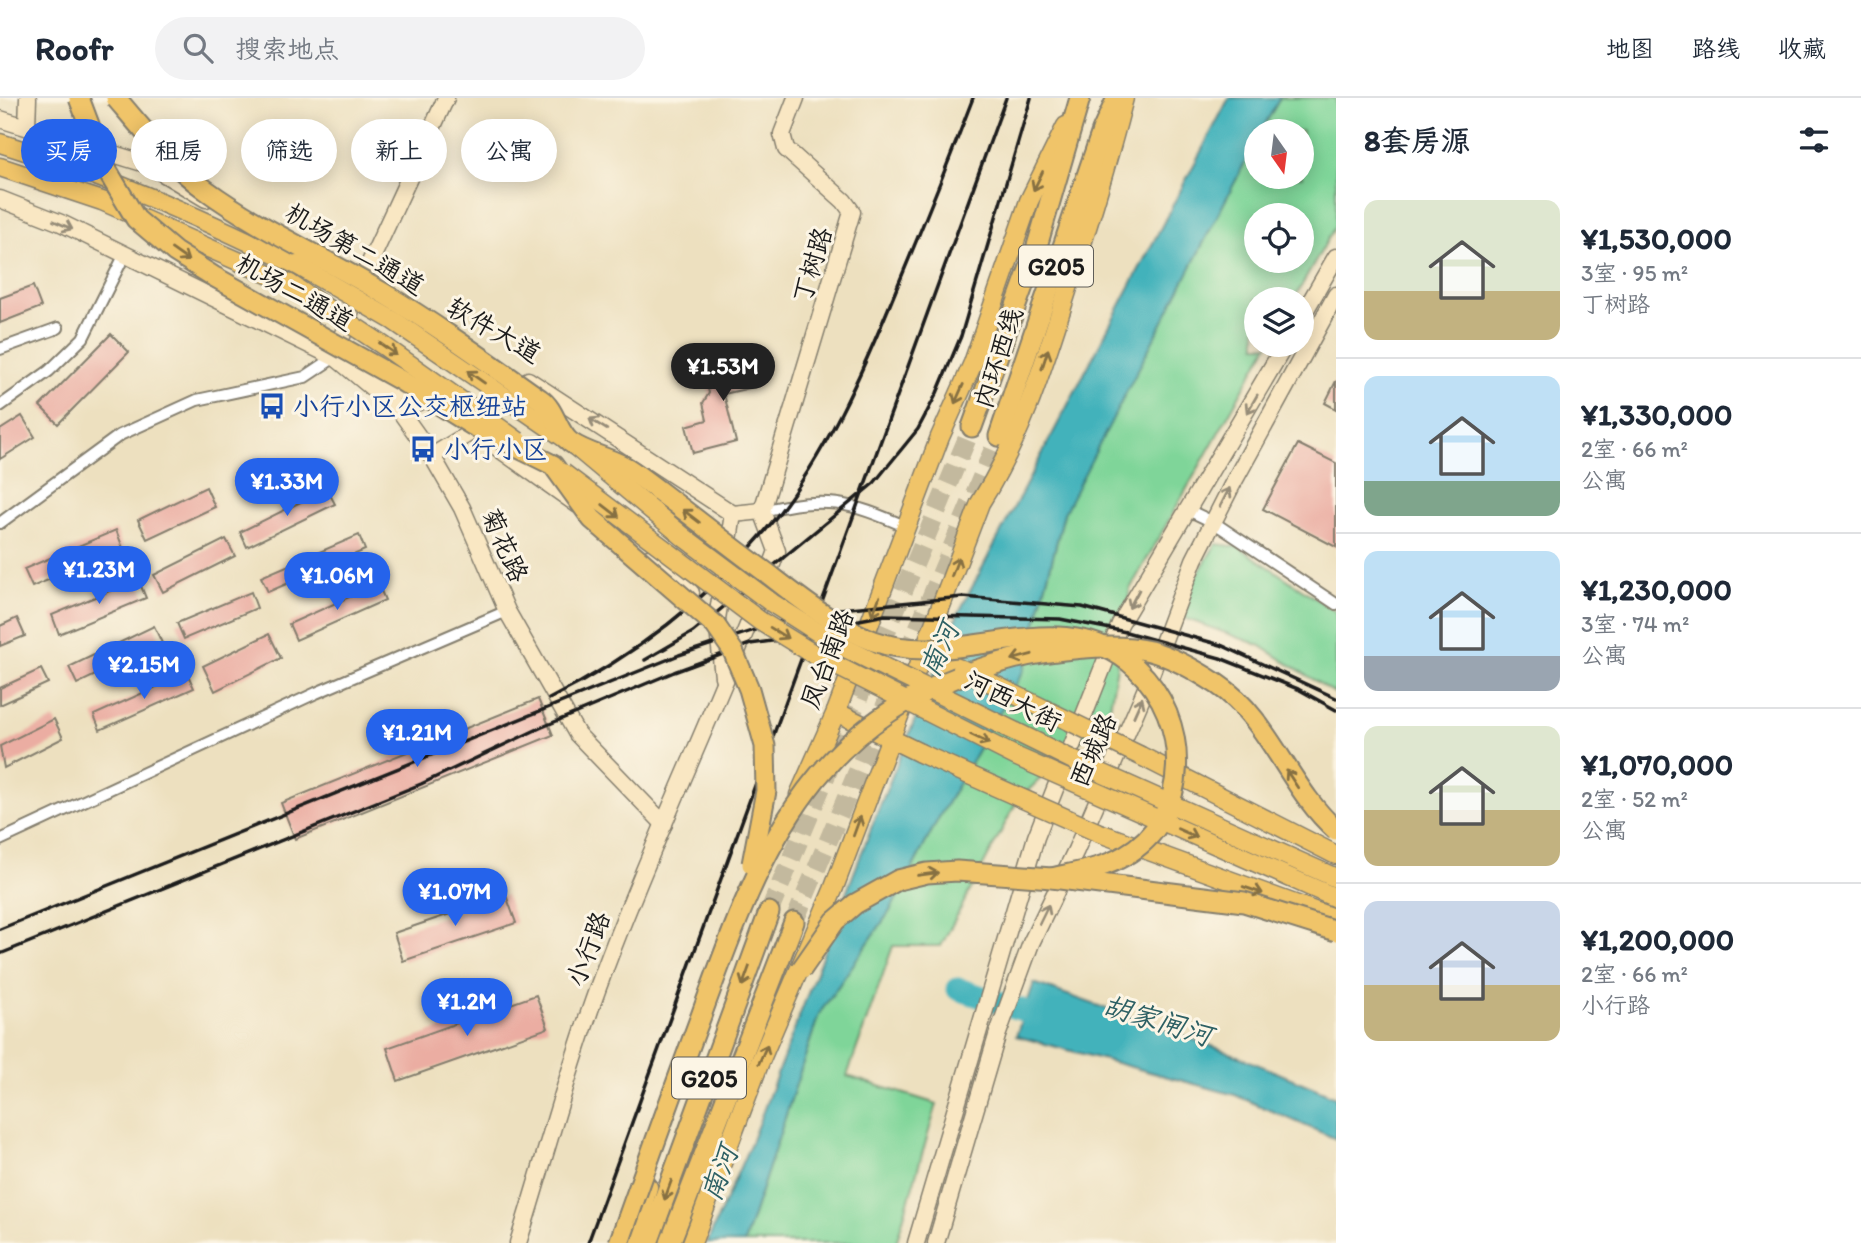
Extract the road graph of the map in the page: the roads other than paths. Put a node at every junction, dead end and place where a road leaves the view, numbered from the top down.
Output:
1 (28, 98) edge
2 (79, 98) edge
3 (116, 98) edge
4 (446, 98) edge
5 (796, 98) edge
6 (1080, 98) edge
7 (1116, 98) edge
8 (1124, 98) edge
9 (0, 118) edge
10 (27, 119) edge
11 (21, 124) edge
12 (4, 145) edge
13 (117, 154) edge
14 (0, 167) edge
15 (0, 199) edge
16 (125, 254) junction
17 (1336, 257) edge
18 (360, 284) junction
19 (1314, 295) edge
20 (1336, 295) edge
21 (58, 328) dead end
22 (0, 348) edge
23 (335, 356) junction
24 (1278, 357) edge
25 (0, 406) edge
26 (972, 427) tunnel mouth
27 (473, 431) junction
28 (999, 436) tunnel mouth
29 (569, 441) junction
30 (432, 456) junction
31 (553, 465) junction
32 (762, 511) junction
33 (1190, 511) junction
34 (733, 514) junction
35 (1213, 522) junction
36 (0, 523) edge
37 (907, 527) junction
38 (685, 538) joint
39 (1336, 604) edge
40 (507, 611) junction
41 (717, 619) junction
42 (866, 631) junction
43 (922, 655) junction
44 (723, 680) junction
45 (836, 712) junction
46 (889, 738) junction
47 (664, 824) junction
48 (1336, 830) edge
49 (0, 840) edge
50 (1336, 855) edge
51 (1052, 877) junction
52 (1336, 878) edge
53 (1336, 898) edge
54 (740, 906) junction
55 (769, 912) tunnel mouth
56 (1336, 919) edge
57 (794, 922) tunnel mouth
58 (1336, 931) edge
59 (801, 970) junction
60 (518, 1243) edge
61 (619, 1243) edge
62 (633, 1243) edge
63 (648, 1243) edge
64 (670, 1243) edge
65 (692, 1243) edge
66 (916, 1243) edge
67 (936, 1243) edge

1 - 10 street
2 -> 31 highway, 机场二通道, bridge
3 - 29 highway, 机场第二通道, bridge
4 - 18 street
5 - 32 street, 丁树路
6 - 26 highway, 内环西线 / G205
6 -> 37 main road, 凤台南路
7 - 28 highway, 内环西线 / G205
43 -> 8 main road
9 - 11 street, 软件大道
29 -> 12 main road, 软件大道, bridge
13 - 18 street, 软件大道
14 -> 31 main road, bridge
15 -> 16 street
16 - 23 street
16 - 25 street
17 - 19 street
18 - 23 street
34 -> 18 street, 软件大道
35 -> 20 street, 西城路
21 - 22 street
23 - 27 street
23 - 30 street, 菊花路
23 - 36 street
24 -> 33 street, 西城路
27 - 30 street
27 - 41 street
29 - 38 main road, 软件大道, bridge
51 -> 29 highway, bridge
30 - 40 street, 菊花路
31 -> 53 main road, 河西大街, bridge
31 - 54 highway, bridge
32 - 34 street
32 - 37 street
32 - 44 street, 小行路
33 - 35 street
33 -> 66 street, 西城路
34 - 41 street, 小行路
35 - 39 street
67 -> 35 street, 西城路
37 -> 42 main road, 凤台南路
38 - 52 main road, 河西大街, bridge
40 - 47 street, 菊花路
40 - 49 street
41 - 44 street, 小行路
42 - 43 main road
42 - 45 main road, 凤台南路
43 - 46 main road
43 - 50 main road, bridge
44 - 47 street, 小行路
45 - 46 main road
45 - 62 main road, 凤台南路
46 -> 56 main road, bridge
59 -> 46 main road, bridge
47 - 60 street, 小行路
48 -> 54 highway, bridge
51 - 58 highway, bridge
59 -> 51 highway, bridge
54 - 61 highway, bridge
55 -> 63 highway, G205
57 - 64 highway, G205
65 -> 59 main road

